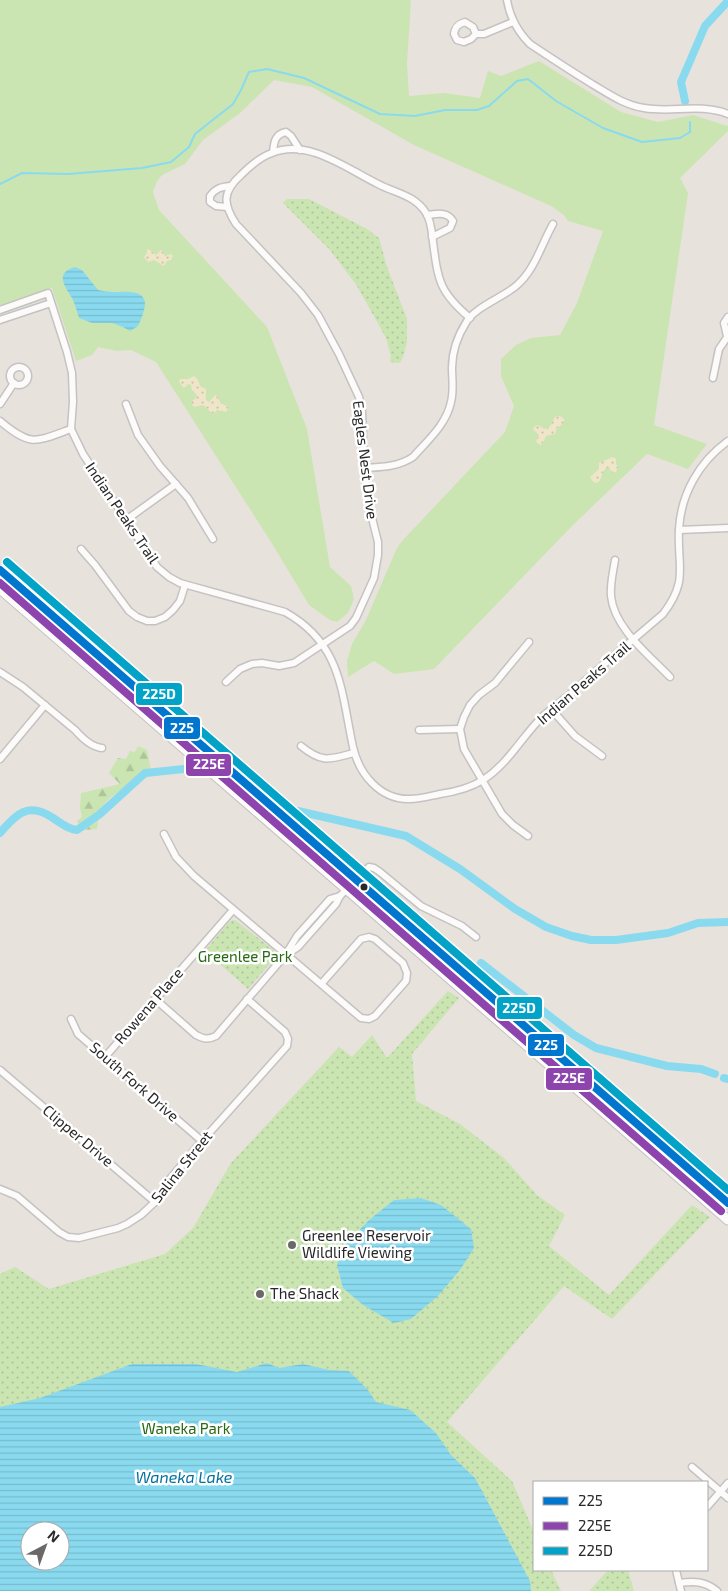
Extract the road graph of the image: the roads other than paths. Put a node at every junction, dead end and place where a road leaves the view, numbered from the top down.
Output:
1 (507, 0) edge
2 (513, 22) junction
3 (476, 34) dead end
4 (728, 114) edge
5 (300, 150) junction
6 (273, 152) junction
7 (230, 186) junction
8 (227, 207) junction
9 (427, 215) junction
10 (553, 224) dead end
11 (432, 237) junction
12 (51, 303) junction
13 (0, 310) edge
14 (728, 317) edge
15 (470, 318) junction
16 (0, 320) edge
17 (728, 336) edge
18 (713, 378) dead end
19 (14, 384) dead end
20 (0, 404) edge
21 (126, 404) dead end
22 (0, 421) edge
23 (71, 429) junction
24 (728, 441) edge
25 (364, 468) junction
26 (176, 484) junction
27 (126, 520) junction
28 (728, 528) edge
29 (679, 530) junction
30 (213, 539) dead end
31 (81, 549) dead end
32 (615, 560) dead end
33 (0, 570) edge
34 (185, 585) junction
35 (0, 589) edge
36 (634, 639) junction
37 (529, 642) dead end
38 (323, 644) junction
39 (0, 672) edge
40 (670, 677) dead end
41 (226, 682) dead end
42 (45, 706) junction
43 (552, 710) junction
44 (460, 729) junction
45 (419, 730) dead end
46 (302, 746) dead end
47 (102, 748) dead end
48 (354, 753) junction
49 (602, 756) dead end
50 (0, 759) edge
51 (482, 780) junction
52 (164, 834) dead end
53 (528, 836) dead end
54 (356, 880) junction
55 (343, 893) junction
56 (233, 910) junction
57 (476, 937) dead end
58 (286, 955) junction
59 (322, 983) junction
60 (155, 999) junction
61 (247, 999) junction
62 (71, 1019) dead end
63 (105, 1057) junction
64 (0, 1070) edge
65 (607, 1098) junction
66 (598, 1108) junction
67 (202, 1141) junction
68 (0, 1190) edge
69 (155, 1202) junction
70 (728, 1203) edge
71 (728, 1220) edge
72 (692, 1467) dead end
73 (728, 1483) edge
74 (721, 1491) junction
75 (728, 1498) edge
76 (708, 1506) edge
77 (676, 1571) edge
78 (679, 1583) junction
79 (681, 1591) edge
80 (717, 1591) edge

1 - 2 street
2 - 3 street
2 - 4 street
5 - 6 street, Eagles Nest Drive
5 - 6 street
5 - 9 street, Eagles Nest Drive
6 - 7 street, Eagles Nest Drive
7 - 8 street
7 - 8 street, Eagles Nest Drive
8 - 25 street, Eagles Nest Drive
9 - 11 street
9 - 11 street
10 - 15 street
11 - 15 street
12 - 13 street, Indian Peaks Trail
12 - 16 street
12 - 23 street, Indian Peaks Trail
14 - 17 street
15 - 25 street
17 - 18 street
19 - 20 street
21 - 26 street
22 - 23 street
23 - 27 street, Indian Peaks Trail
24 - 29 street, Indian Peaks Trail
25 - 38 street, Eagles Nest Drive
26 - 27 street
26 - 30 street
27 - 34 street, Indian Peaks Trail
28 - 29 street
29 - 36 street, Indian Peaks Trail
31 - 34 street
32 - 36 street
33 - 54 main road
34 - 38 street, Indian Peaks Trail
35 - 55 main road
36 - 40 street
36 - 43 street, Indian Peaks Trail
37 - 44 street
38 - 41 street, Eagles Nest Drive
38 - 48 street, Indian Peaks Trail
39 - 42 street
42 - 47 street
42 - 50 street
43 - 49 street
43 - 51 street, Indian Peaks Trail
44 - 45 street
44 - 51 street
46 - 48 street
48 - 51 street, Indian Peaks Trail
51 - 53 street
52 - 56 street
54 - 55 street
54 - 57 street
54 - 65 main road
55 - 58 street
55 - 66 main road
56 - 58 street
56 - 60 street, Rowena Place
58 - 59 street
58 - 61 street
59 - 59 street
60 - 61 street
60 - 63 street, Rowena Place
61 - 67 street, Salina Street
62 - 63 street, South Fork Drive
63 - 67 street, South Fork Drive
64 - 69 street, Clipper Drive
65 - 66 main road
65 - 70 main road
66 - 71 main road
67 - 69 street, Salina Street
68 - 69 street, Salina Street
72 - 74 street
73 - 74 street
74 - 75 street
74 - 76 street
77 - 78 street
78 - 79 street
78 - 80 street

